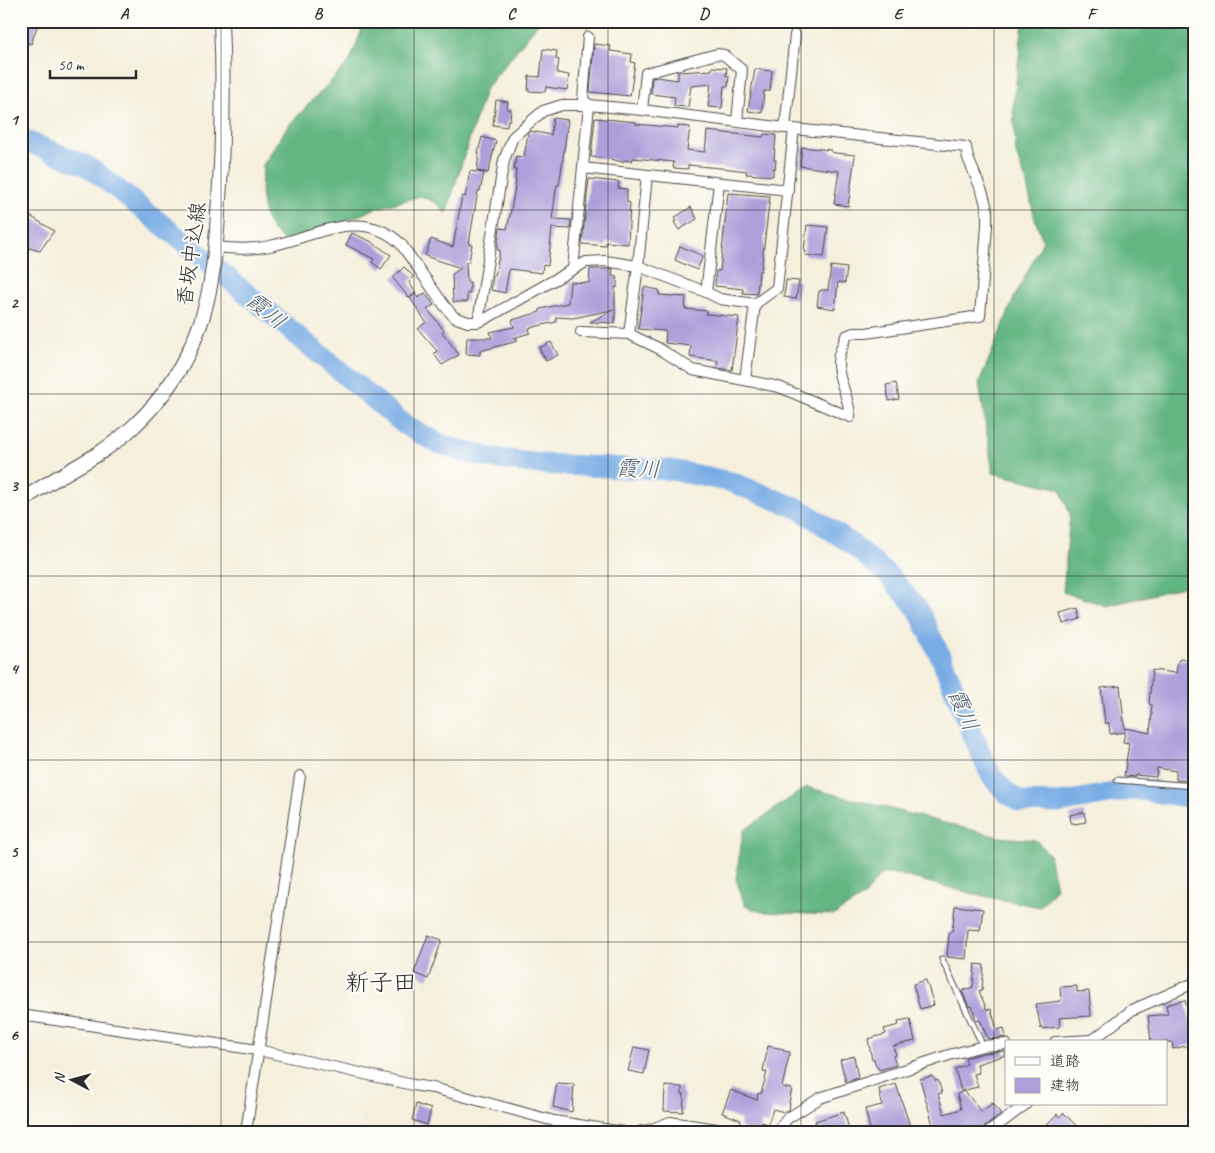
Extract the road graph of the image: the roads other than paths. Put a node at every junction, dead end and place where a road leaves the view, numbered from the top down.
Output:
1 (221, 21) edge
2 (795, 36) dead end
3 (588, 37) dead end
4 (589, 105) junction
5 (642, 110) junction
6 (737, 121) junction
7 (790, 128) junction
8 (583, 168) junction
9 (647, 175) junction
10 (719, 183) junction
11 (788, 190) junction
12 (215, 250) junction
13 (638, 266) junction
14 (573, 269) junction
15 (706, 292) junction
16 (755, 304) junction
17 (478, 322) junction
18 (581, 332) dead end
19 (630, 334) junction
20 (745, 380) junction
21 (21, 501) edge
22 (300, 776) dead end
23 (1117, 780) dead end
24 (1194, 786) edge
25 (942, 959) dead end
26 (1194, 983) edge
27 (21, 1015) edge
28 (1091, 1040) edge
29 (1005, 1044) edge
30 (983, 1046) junction
31 (258, 1050) junction
32 (1023, 1106) edge
33 (246, 1132) edge
34 (623, 1132) edge
35 (639, 1132) edge
36 (737, 1132) edge
37 (776, 1132) edge
38 (989, 1132) edge

1 - 12 main road, 香坂中込線
2 - 7 street
3 - 4 street
4 - 5 street
4 - 8 street
4 - 17 street
5 - 6 street
5 - 6 street
6 - 7 street
7 - 11 street
7 - 20 street
8 - 9 street
8 - 14 street
9 - 10 street
9 - 13 street
10 - 11 street
10 - 15 street
11 - 16 street
12 - 17 street
12 - 21 main road, 香坂中込線
13 - 14 street
13 - 15 street
13 - 19 street
14 - 17 street
15 - 16 street
16 - 20 street
18 - 19 street
19 - 20 street
22 - 31 street
23 - 24 lane
25 - 30 lane
26 - 28 street
27 - 31 street
29 - 30 street
30 - 37 street
31 - 33 street
31 - 34 street
32 - 38 street
35 - 36 street

